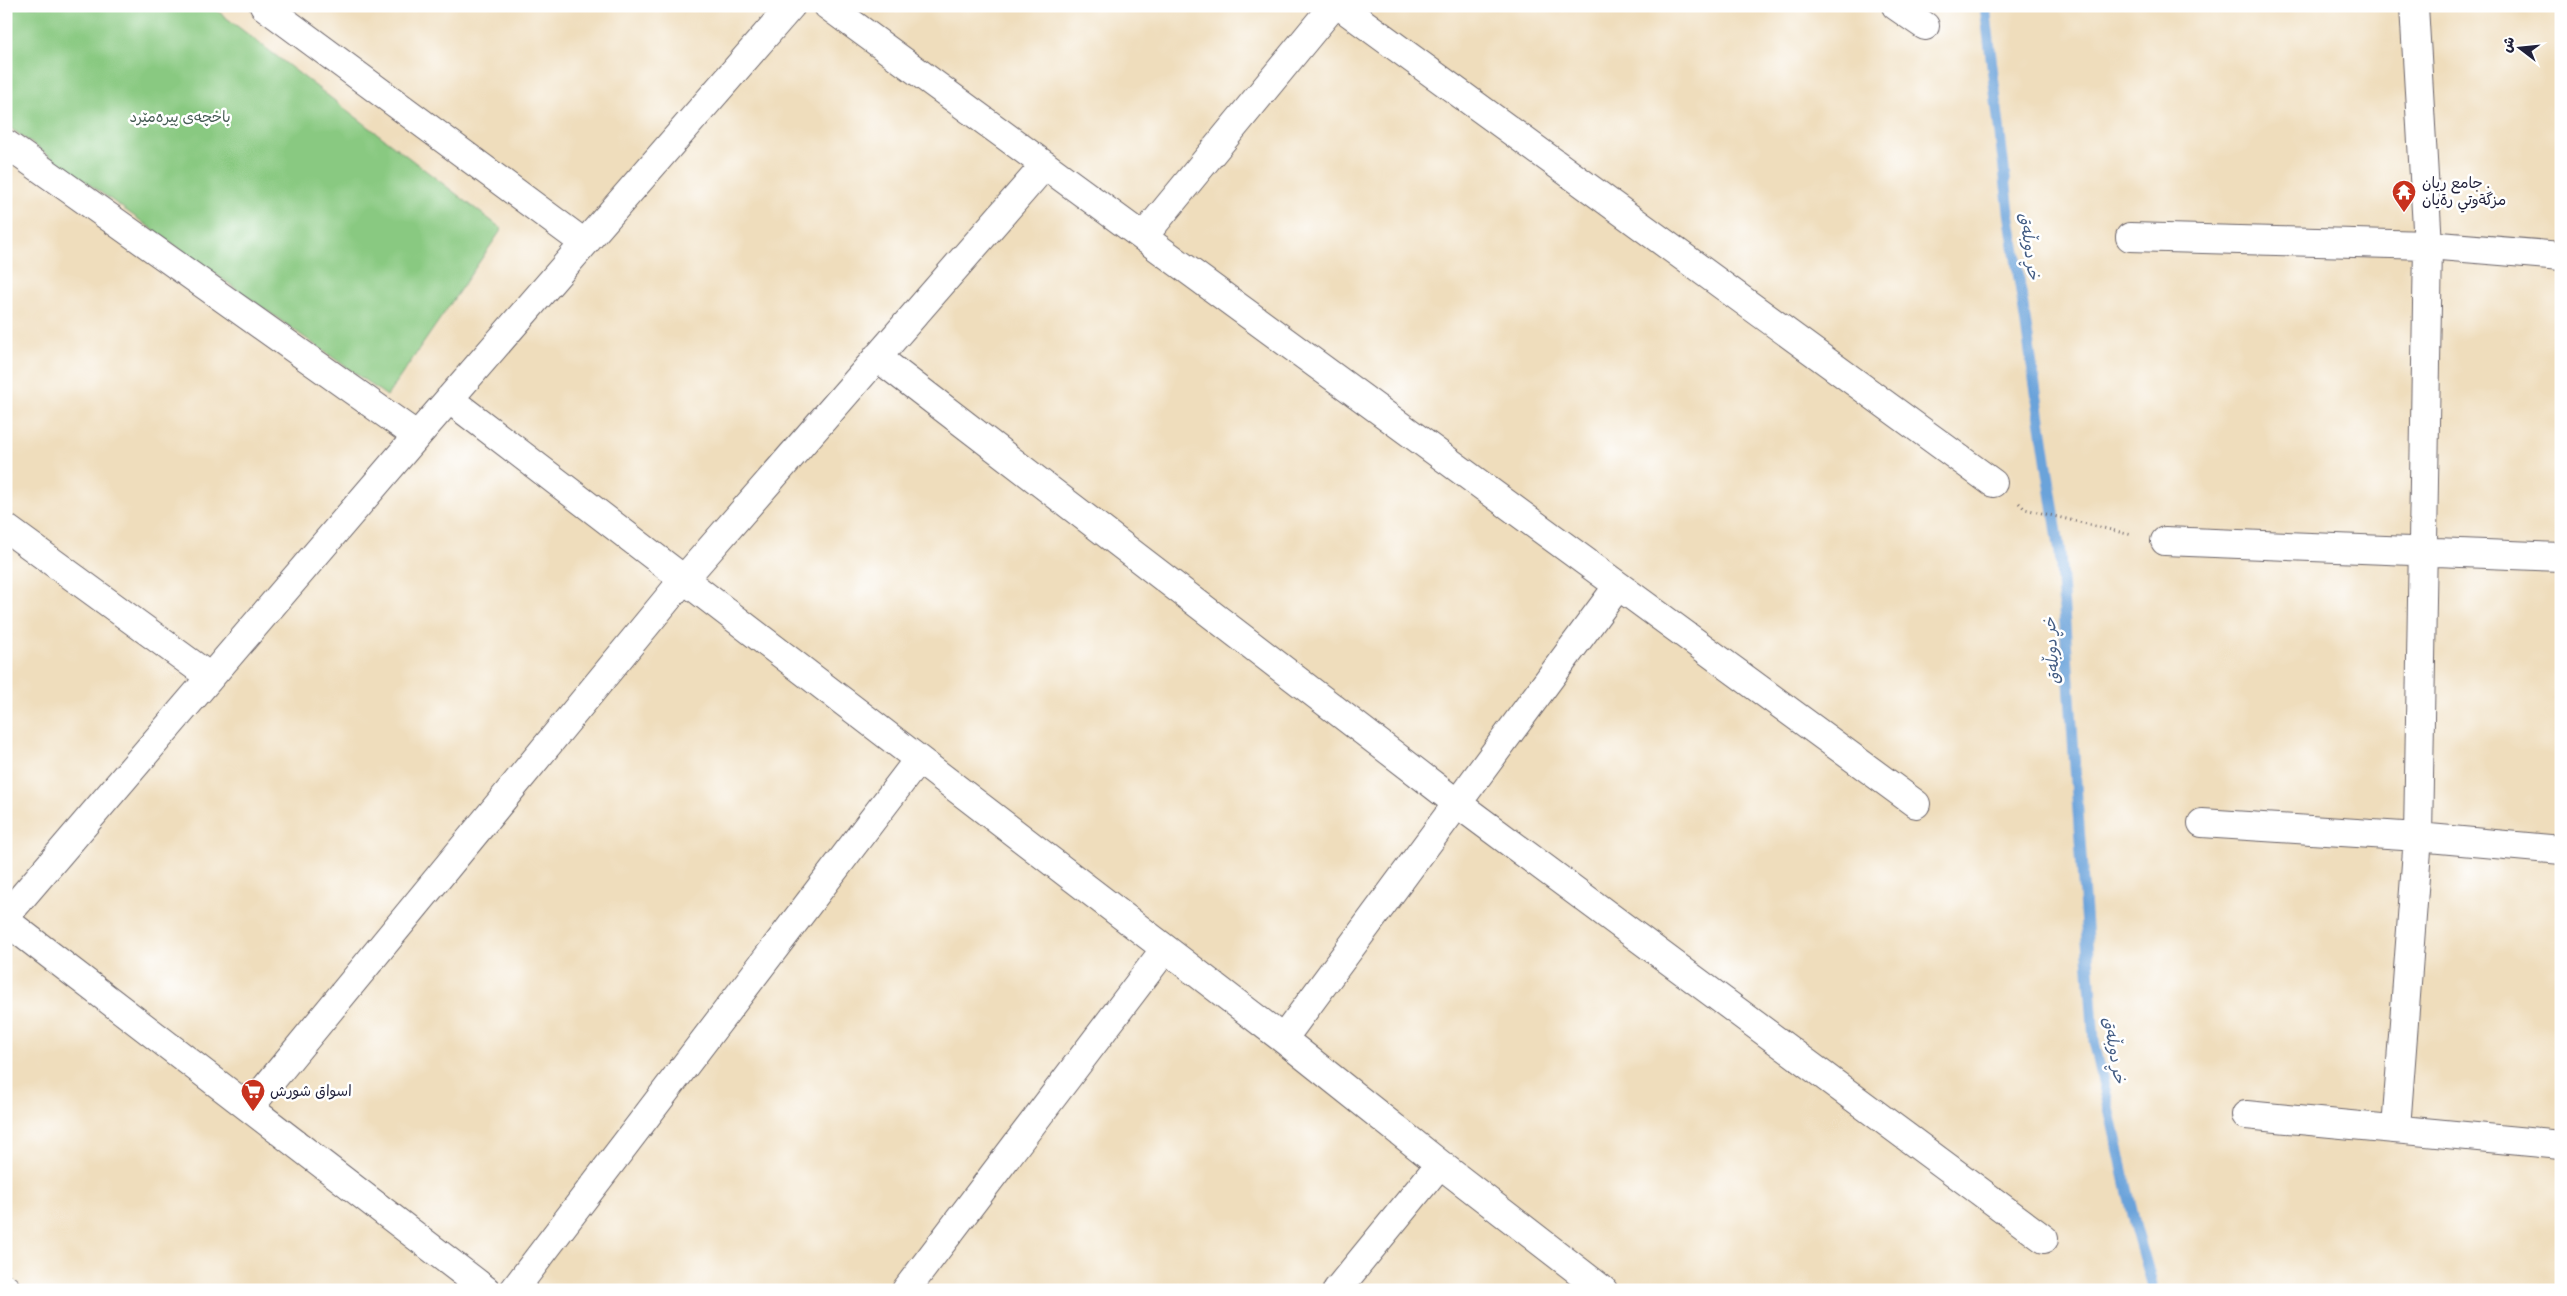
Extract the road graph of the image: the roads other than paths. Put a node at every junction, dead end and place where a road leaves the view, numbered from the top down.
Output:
1 (264, 6) edge
2 (791, 6) edge
3 (828, 6) edge
4 (1333, 6) edge
5 (1340, 6) edge
6 (1896, 6) edge
7 (2414, 6) edge
8 (1925, 26) dead end
9 (6, 144) edge
10 (1045, 165) junction
11 (1143, 237) junction
12 (2130, 237) dead end
13 (584, 243) junction
14 (2428, 245) junction
15 (2561, 256) edge
16 (878, 357) junction
17 (449, 399) junction
18 (416, 436) junction
19 (1993, 483) dead end
20 (6, 528) edge
21 (2165, 542) dead end
22 (2421, 550) junction
23 (2561, 557) edge
24 (684, 579) junction
25 (1618, 586) junction
26 (210, 678) junction
27 (918, 760) junction
28 (1458, 804) junction
29 (1916, 804) dead end
30 (2202, 823) dead end
31 (2418, 837) junction
32 (2561, 850) edge
33 (6, 916) edge
34 (6, 921) edge
35 (1165, 949) junction
36 (1283, 1039) junction
37 (249, 1108) junction
38 (2246, 1115) dead end
39 (2396, 1128) junction
40 (2561, 1145) edge
41 (1440, 1164) junction
42 (2044, 1239) dead end
43 (486, 1290) edge
44 (514, 1290) edge
45 (906, 1290) edge
46 (1337, 1290) edge
47 (1604, 1290) edge

1 - 13 street
2 - 13 street
3 - 10 street
4 - 11 street
5 - 19 street
6 - 8 street
7 - 14 street
9 - 18 street
10 - 11 street
10 - 16 street
11 - 25 street
12 - 14 street
13 - 17 street
14 - 15 street
14 - 22 street
16 - 24 street
16 - 28 street
17 - 18 street
17 - 24 street
18 - 26 street
20 - 26 street
21 - 22 street
22 - 23 street
22 - 31 street
24 - 27 street
24 - 37 street
25 - 28 street
25 - 29 street
26 - 33 street
27 - 35 street
27 - 44 street
28 - 36 street
28 - 42 street
30 - 31 street
31 - 32 street
31 - 39 street
34 - 37 street
35 - 36 street
35 - 45 street
36 - 41 street
37 - 43 street
38 - 39 street
39 - 40 street
41 - 46 street
41 - 47 street

